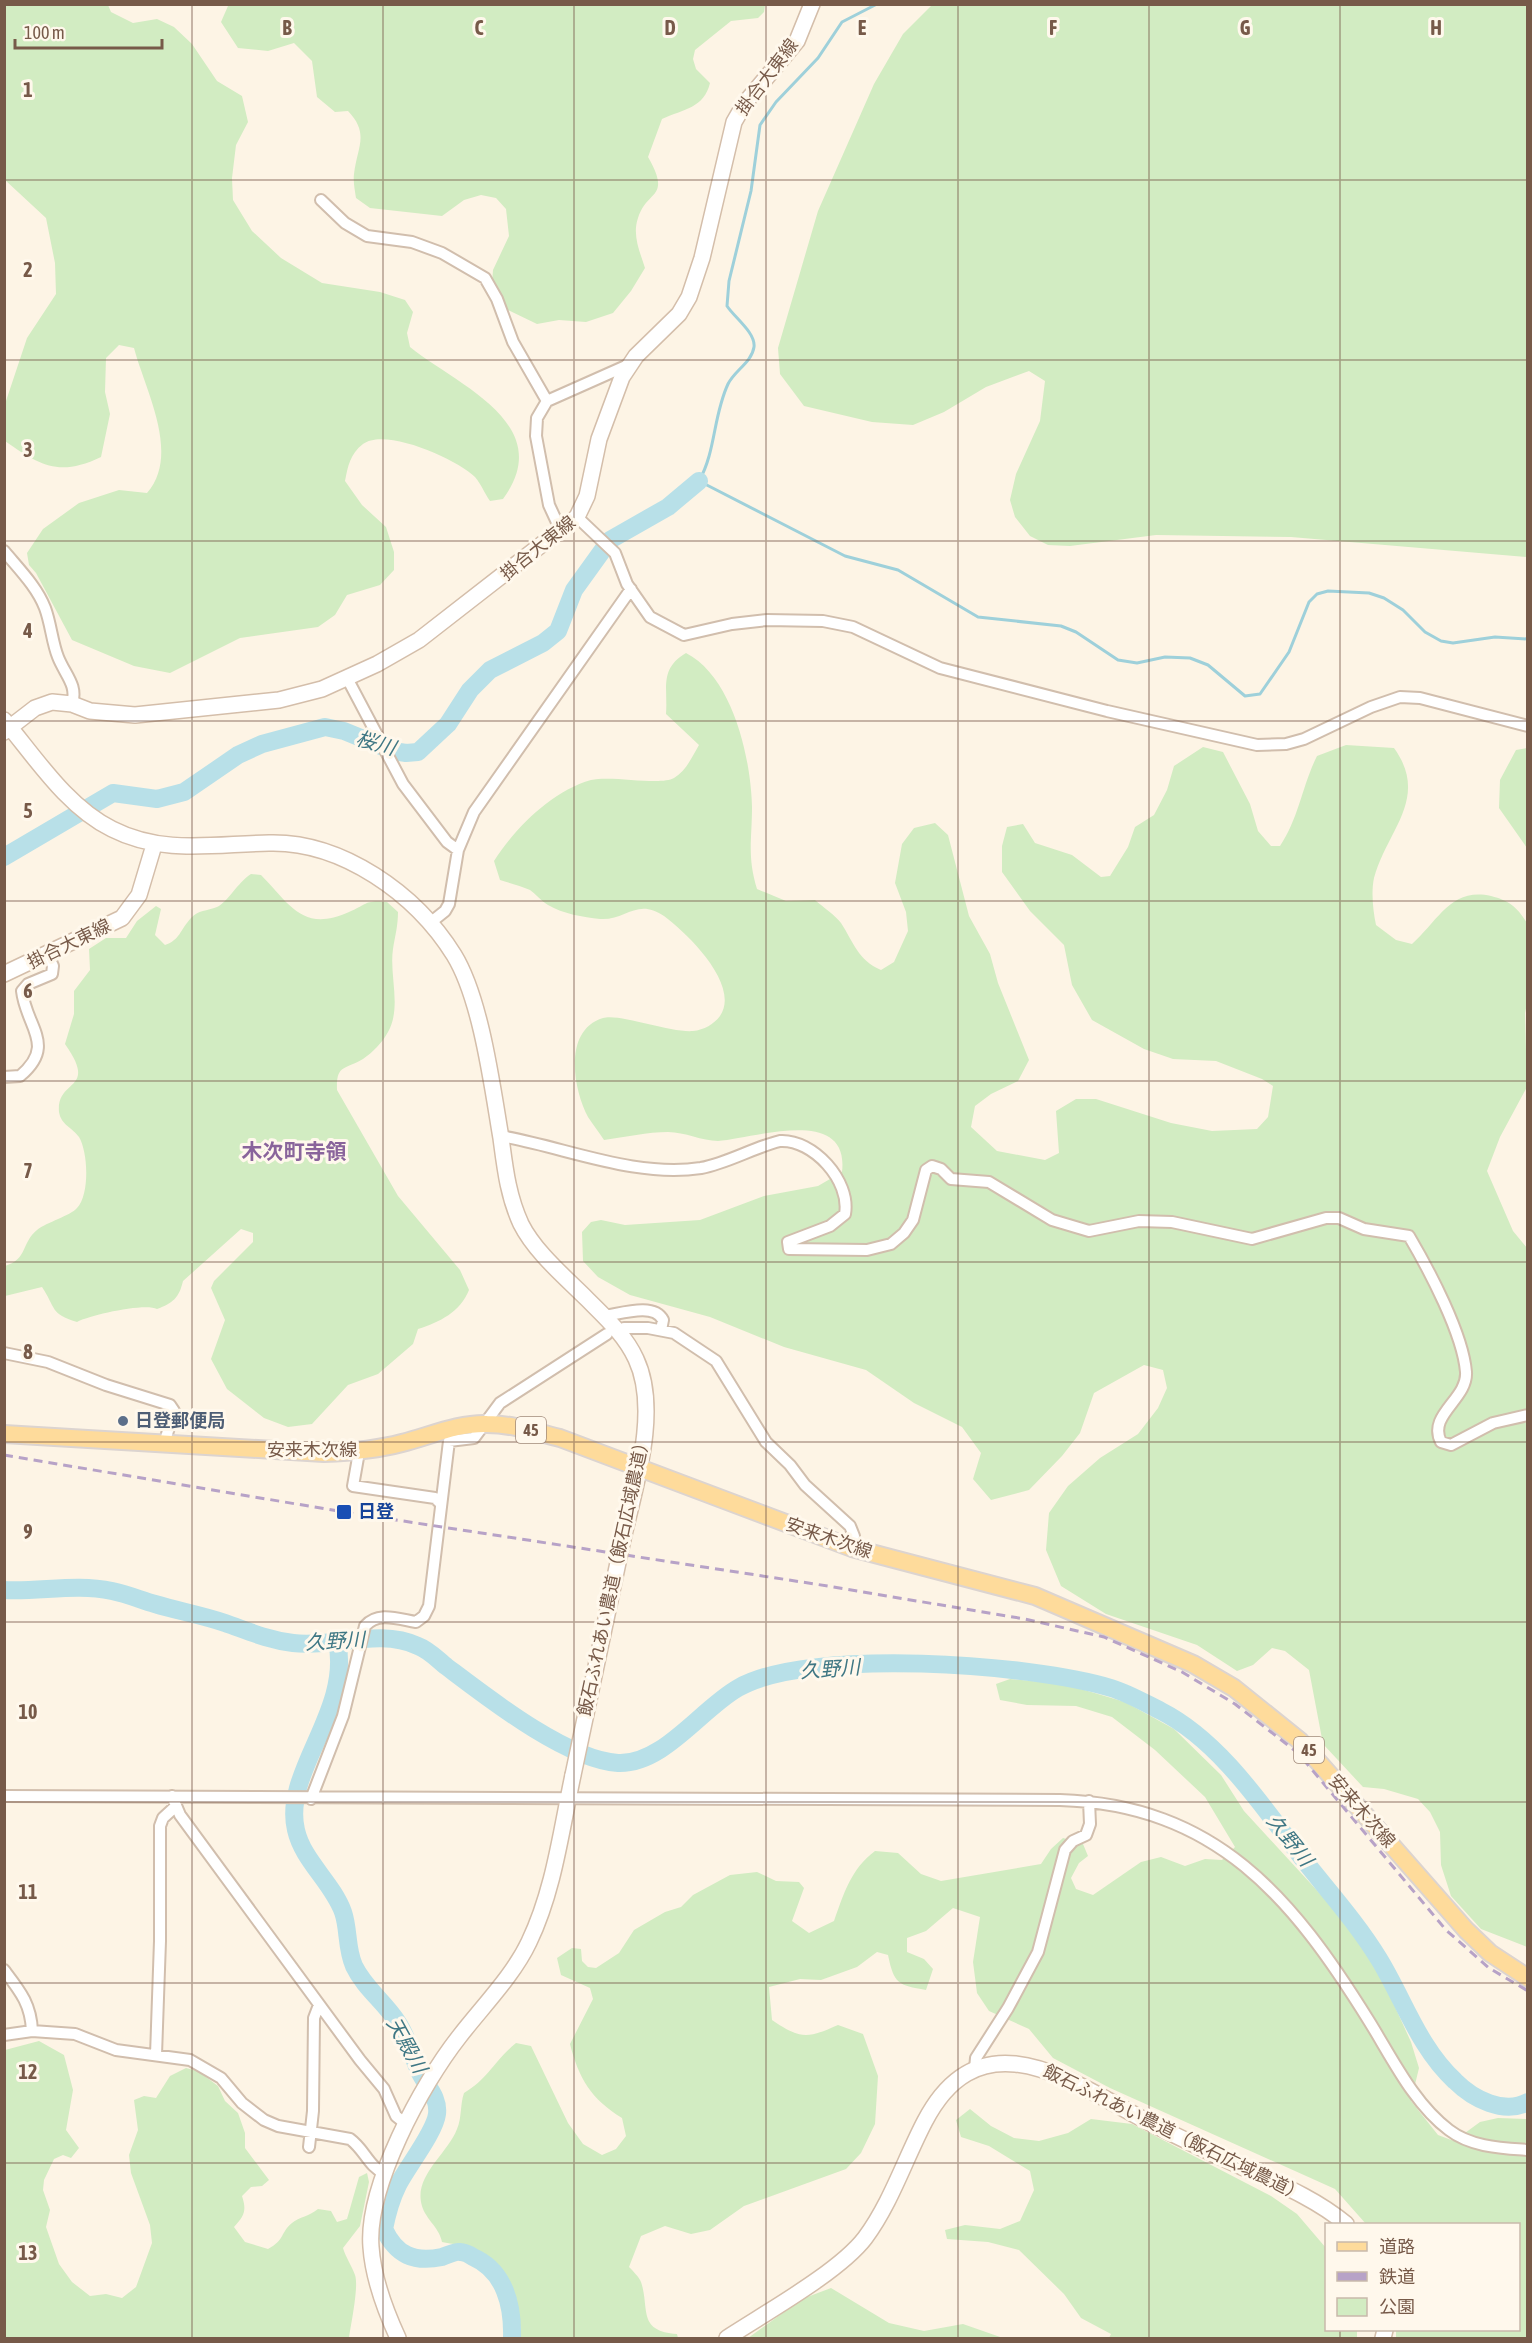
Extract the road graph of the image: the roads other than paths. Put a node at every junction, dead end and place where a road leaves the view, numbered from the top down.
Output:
1 (812, 4) edge
2 (321, 201) dead end
3 (628, 365) junction
4 (547, 401) junction
5 (577, 517) junction
6 (561, 531) junction
7 (4, 551) edge
8 (631, 589) junction
9 (347, 678) junction
10 (72, 704) junction
11 (6, 726) edge
12 (1527, 726) edge
13 (154, 844) junction
14 (458, 850) junction
15 (430, 923) junction
16 (48, 955) junction
17 (5, 971) edge
18 (4, 1077) edge
19 (500, 1136) junction
20 (604, 1316) junction
21 (624, 1328) dead end
22 (661, 1330) junction
23 (607, 1334) dead end
24 (4, 1353) edge
25 (1527, 1415) edge
26 (485, 1424) junction
27 (4, 1434) edge
28 (164, 1444) junction
29 (359, 1452) junction
30 (639, 1467) junction
31 (439, 1502) junction
32 (852, 1548) junction
33 (4, 1796) edge
34 (307, 1798) junction
35 (567, 1800) junction
36 (1089, 1801) junction
37 (173, 1802) junction
38 (4, 1970) edge
39 (1527, 1978) edge
40 (319, 2005) junction
41 (32, 2031) junction
42 (4, 2035) edge
43 (156, 2055) junction
44 (975, 2069) junction
45 (406, 2124) junction
46 (311, 2131) junction
47 (309, 2147) dead end
48 (1527, 2150) edge
49 (386, 2174) junction
50 (1345, 2223) edge
51 (398, 2338) edge
52 (727, 2338) edge

1 - 3 street, 掛合大東線
2 - 4 street
3 - 4 street
3 - 5 street, 掛合大東線
4 - 6 street
5 - 6 street, 掛合大東線
5 - 8 street
6 - 9 street, 掛合大東線
7 - 10 street
8 - 12 street
8 - 14 street
9 - 10 street, 掛合大東線
9 - 14 street
10 - 11 street, 掛合大東線
11 - 13 street, 飯石ふれあい農道（飯石広域農道）
13 - 15 street, 飯石ふれあい農道（飯石広域農道）
13 - 16 street, 掛合大東線
14 - 15 street
15 - 19 street, 飯石ふれあい農道（飯石広域農道）
16 - 17 street, 掛合大東線
16 - 18 street
19 - 20 street, 飯石ふれあい農道（飯石広域農道）
19 - 25 street
20 - 22 street
20 - 30 street, 飯石ふれあい農道（飯石広域農道）
21 - 22 street
22 - 32 street
23 - 26 street
24 - 28 street
26 - 29 main road, 安来木次線 / 45
26 - 30 main road, 安来木次線 / 45
26 - 31 street
27 - 28 main road, 安来木次線 / 45
28 - 29 main road, 安来木次線 / 45
29 - 31 street
30 - 32 main road, 安来木次線 / 45
30 - 35 street, 飯石ふれあい農道（飯石広域農道）, bridge
31 - 34 street
32 - 39 main road, 安来木次線 / 45
33 - 37 street
34 - 35 street
34 - 37 street
35 - 36 street
35 - 45 street, 飯石ふれあい農道（飯石広域農道）
36 - 44 street
36 - 48 street
37 - 40 street
37 - 43 street
38 - 41 street
40 - 45 street
40 - 46 street
41 - 42 street
41 - 43 street
43 - 46 street
44 - 50 street, 飯石ふれあい農道（飯石広域農道）
44 - 52 street, 飯石ふれあい農道（飯石広域農道）
45 - 49 street, 飯石ふれあい農道（飯石広域農道）
46 - 47 street
46 - 49 street
49 - 51 street, 飯石ふれあい農道（飯石広域農道）

